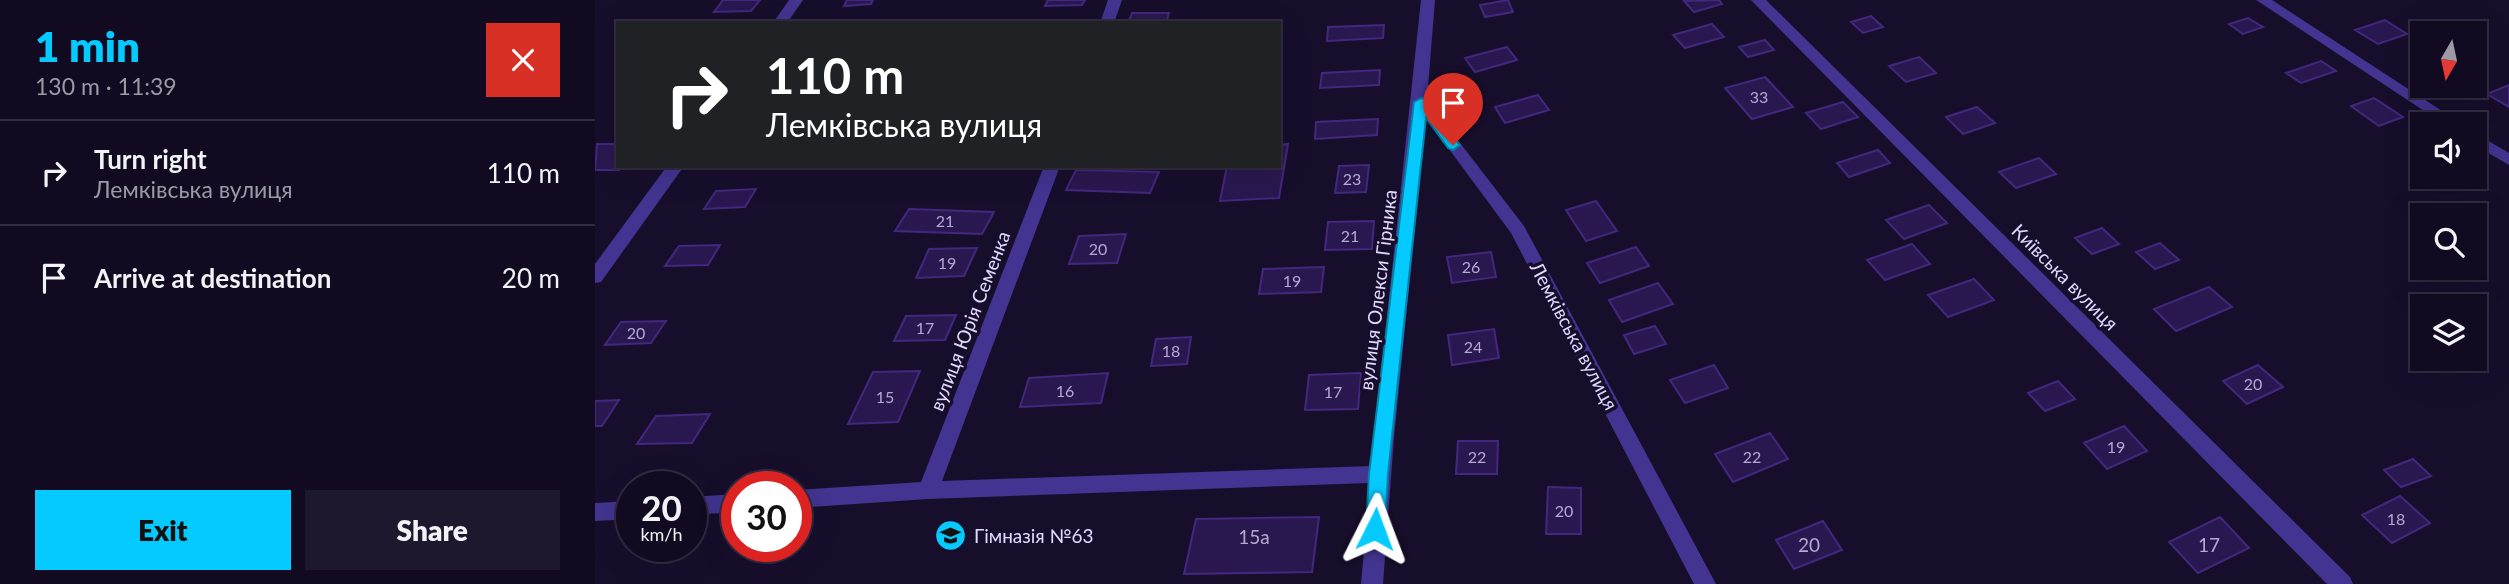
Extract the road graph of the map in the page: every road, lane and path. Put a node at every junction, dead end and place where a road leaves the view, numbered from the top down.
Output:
1 (796, 0) edge
2 (1115, 0) edge
3 (1428, 0) edge
4 (1758, 0) edge
5 (2263, 0) edge
6 (781, 21) edge
7 (1108, 21) edge
8 (1421, 102) junction
9 (2436, 112) edge
10 (2487, 146) edge
11 (2509, 160) edge
12 (674, 168) edge
13 (1051, 168) edge
14 (595, 277) edge
15 (1378, 474) junction
16 (928, 490) junction
17 (812, 498) edge
18 (616, 511) edge
19 (595, 512) edge
20 (1372, 584) edge
21 (1705, 584) edge
22 (2342, 584) edge

1 - 6 street
2 - 7 street
3 - 8 street, вулиця Олекси Гірника
4 - 22 street, Київська вулиця
5 - 9 street
8 - 15 street, вулиця Олекси Гірника
8 - 21 street, Лемківська вулиця
10 - 11 street
12 - 14 street
13 - 16 street, вулиця Юрія Семенка
15 - 16 street
15 - 20 street, вулиця Олекси Гірника
16 - 17 street
18 - 19 street

